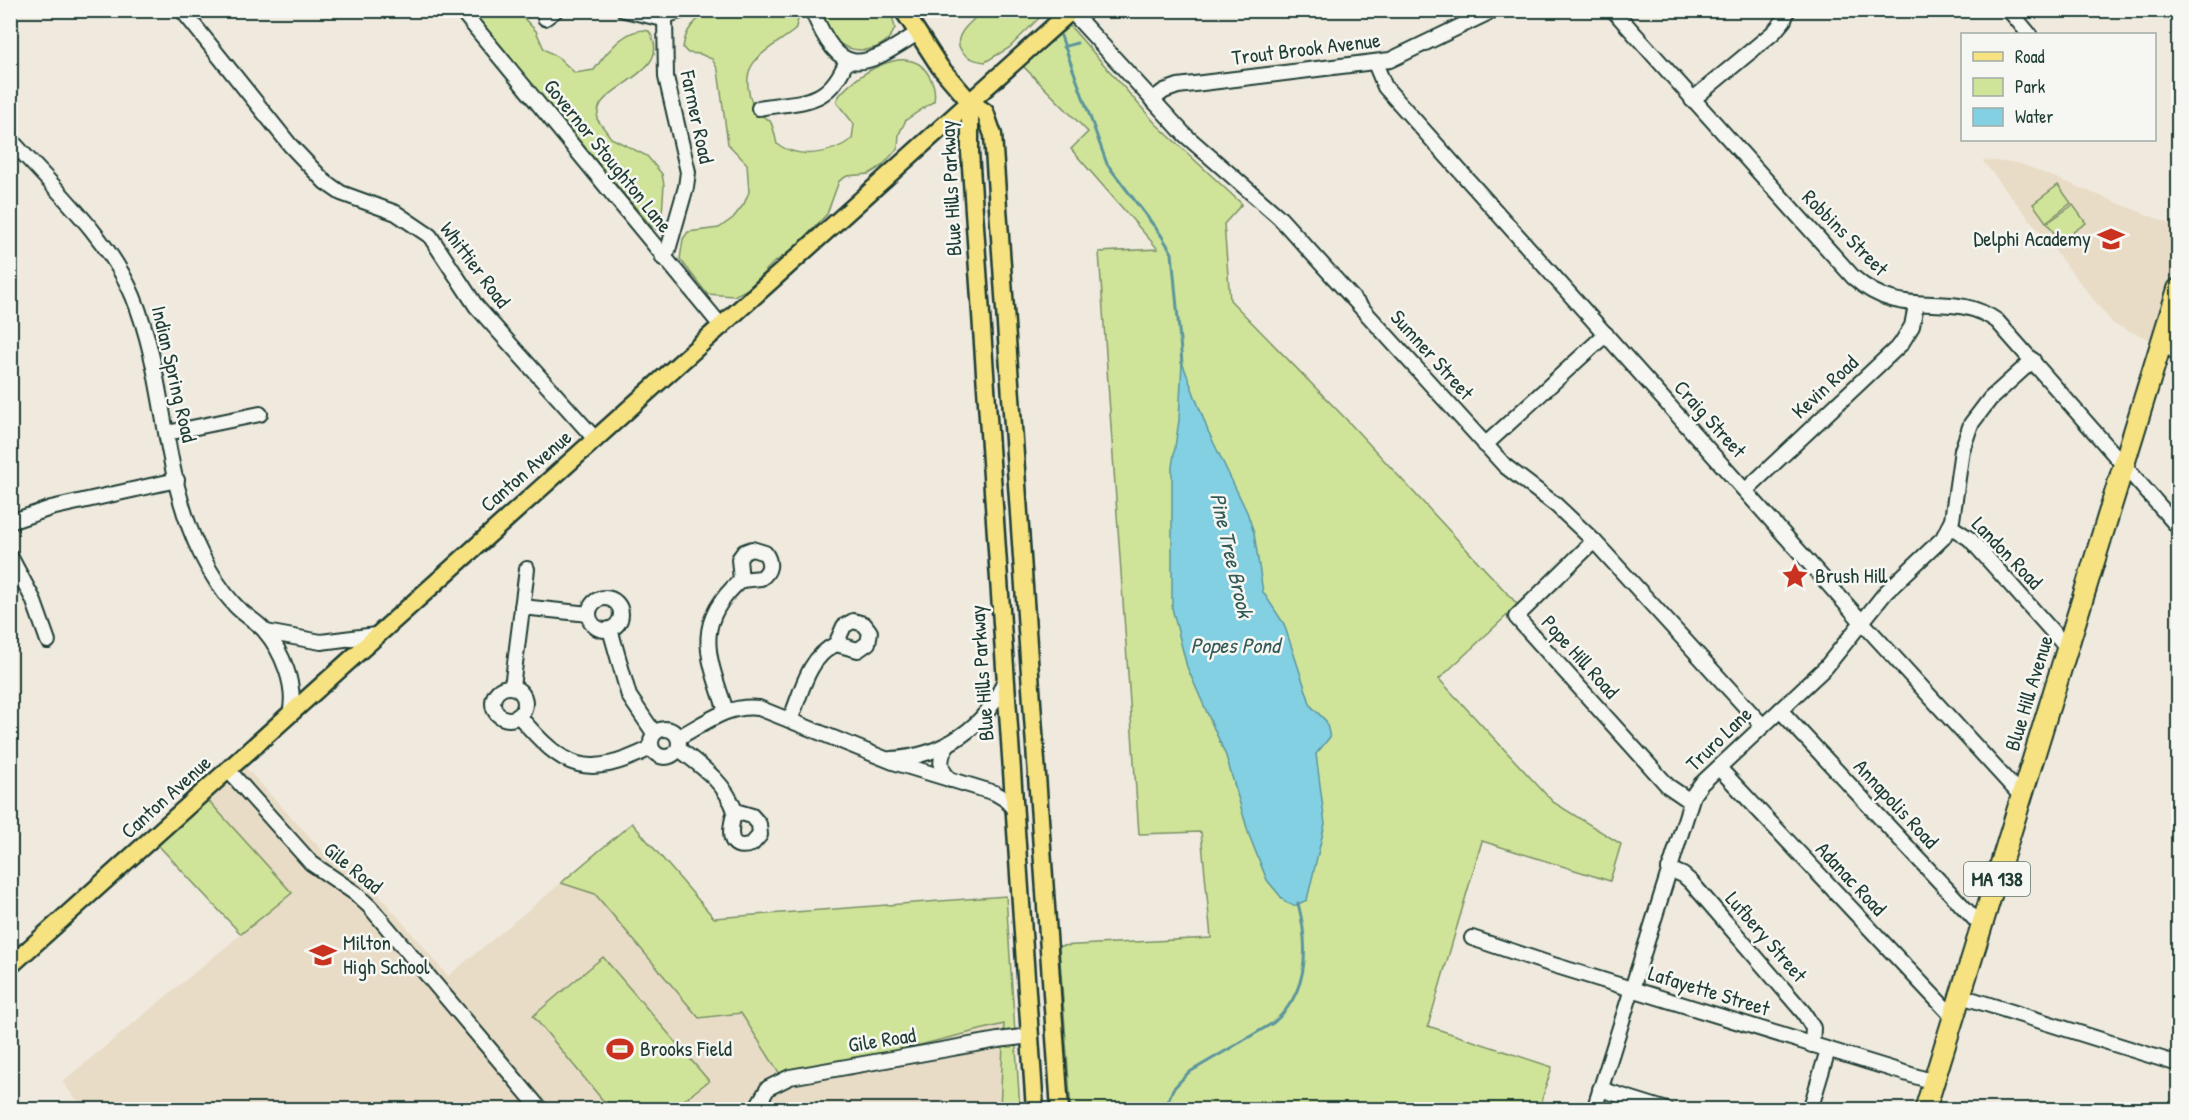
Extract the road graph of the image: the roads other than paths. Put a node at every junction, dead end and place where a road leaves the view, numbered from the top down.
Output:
1 (182, 10) edge
2 (461, 10) edge
3 (624, 10) edge
4 (682, 10) edge
5 (812, 10) edge
6 (903, 10) edge
7 (1494, 10) edge
8 (1613, 10) edge
9 (1788, 10) edge
10 (2009, 10) edge
11 (1072, 11) edge
12 (665, 17) junction
13 (2028, 33) edge
14 (916, 34) junction
15 (847, 60) junction
16 (1375, 63) junction
17 (1152, 100) junction
18 (1692, 100) junction
19 (970, 102) junction
20 (759, 108) dead end
21 (935, 133) junction
22 (10, 139) edge
23 (994, 144) junction
24 (970, 152) junction
25 (663, 258) junction
26 (2178, 289) edge
27 (1916, 304) junction
28 (722, 327) junction
29 (1606, 334) junction
30 (2163, 341) junction
31 (2178, 354) edge
32 (2033, 360) junction
33 (260, 414) dead end
34 (167, 433) junction
35 (596, 440) junction
36 (1485, 445) junction
37 (2124, 463) junction
38 (177, 480) junction
39 (1746, 490) junction
40 (10, 522) edge
41 (1950, 526) junction
42 (2178, 527) edge
43 (1594, 541) junction
44 (10, 556) edge
45 (527, 569) dead end
46 (741, 580) dead end
47 (1023, 593) junction
48 (999, 596) junction
49 (522, 607) junction
50 (589, 614) junction
51 (1862, 622) junction
52 (610, 629) junction
53 (266, 632) junction
54 (376, 635) junction
55 (48, 640) dead end
56 (836, 644) dead end
57 (2067, 648) junction
58 (1005, 679) junction
59 (512, 687) junction
60 (1780, 710) junction
61 (726, 711) junction
62 (290, 714) junction
63 (519, 716) junction
64 (790, 720) junction
65 (1764, 726) junction
66 (654, 733) junction
67 (679, 743) junction
68 (948, 744) junction
69 (651, 748) junction
70 (883, 758) junction
71 (1719, 768) junction
72 (229, 771) junction
73 (951, 780) junction
74 (2022, 797) junction
75 (1690, 801) junction
76 (1014, 809) junction
77 (735, 811) dead end
78 (1669, 869) junction
79 (1982, 927) junction
80 (1473, 938) dead end
81 (10, 966) edge
82 (1631, 989) junction
83 (1961, 996) junction
84 (1954, 1018) junction
85 (1030, 1036) junction
86 (1812, 1045) junction
87 (1828, 1050) junction
88 (2178, 1064) edge
89 (1934, 1082) junction
90 (1600, 1089) junction
91 (541, 1110) edge
92 (755, 1110) edge
93 (1035, 1110) edge
94 (1060, 1110) edge
95 (1594, 1110) edge
96 (1667, 1110) edge
97 (1810, 1110) edge
98 (1925, 1110) edge

1 - 35 street, Whittier Road
2 - 25 street, Governor Stoughton Lane
3 - 12 street
4 - 12 street
5 - 15 street
6 - 14 main road
7 - 16 street, Trout Brook Avenue
8 - 18 street, Robbins Street
9 - 18 street
10 - 13 street
11 - 17 street, Sumner Street
11 - 19 main road, Canton Avenue
12 - 25 street, Farmer Road
14 - 15 street
14 - 19 main road
15 - 20 street
16 - 17 street, Trout Brook Avenue
16 - 29 street, Craig Street
17 - 36 street, Sumner Street
18 - 27 street, Robbins Street
19 - 21 main road, Canton Avenue
19 - 23 main road, Blue Hills Parkway
19 - 24 main road, Blue Hills Parkway
21 - 24 main road
21 - 28 main road, Canton Avenue
22 - 34 street, Indian Spring Road
23 - 24 main road
23 - 47 main road, Blue Hills Parkway
24 - 48 main road, Blue Hills Parkway
25 - 28 street, Governor Stoughton Lane
26 - 30 highway, Blue Hill Avenue / MA 138
27 - 32 street, Robbins Street
27 - 39 street, Kevin Road
28 - 35 main road, Canton Avenue
29 - 36 street
29 - 39 street, Craig Street
30 - 31 street
30 - 37 highway, Blue Hill Avenue / MA 138
32 - 37 street, Robbins Street
32 - 41 street, Landon Road
33 - 34 street
34 - 38 street, Indian Spring Road
35 - 54 main road, Canton Avenue
36 - 43 street, Sumner Street
37 - 42 street, Robbins Street
37 - 57 highway, Blue Hill Avenue / MA 138
38 - 40 street
38 - 53 street, Indian Spring Road
39 - 51 street, Craig Street
41 - 51 street, Truro Lane
41 - 57 street, Landon Road
43 - 65 street, Sumner Street
43 - 75 street, Pope Hill Road
44 - 55 street
45 - 49 street
46 - 61 street
47 - 48 main road
47 - 94 main road, Blue Hills Parkway
48 - 58 main road, Blue Hills Parkway
49 - 50 street
49 - 59 street
50 - 52 street
50 - 52 street
51 - 60 street, Truro Lane
51 - 74 street, Craig Street
52 - 66 street
53 - 54 street
53 - 62 street, Indian Spring Road
54 - 62 main road, Canton Avenue
56 - 64 street
57 - 74 highway, Blue Hill Avenue / MA 138
58 - 68 street
58 - 76 main road, Blue Hills Parkway
59 - 63 street
59 - 63 street
60 - 65 street, Truro Lane
60 - 79 street, Annapolis Road
61 - 64 street
61 - 67 street
62 - 72 main road, Canton Avenue
63 - 69 street
64 - 70 street
65 - 71 street, Truro Lane
66 - 67 street
66 - 69 street
67 - 69 street
67 - 77 street
68 - 70 street
68 - 73 street
70 - 73 street
71 - 75 street, Truro Lane
71 - 84 street, Adanac Road
72 - 81 main road, Canton Avenue
72 - 91 street, Gile Road
73 - 76 street
74 - 79 highway, Blue Hill Avenue / MA 138
75 - 78 street, Truro Lane
76 - 85 main road, Blue Hills Parkway
78 - 82 street, Truro Lane
78 - 86 street, Lufbery Street
79 - 83 highway, Blue Hill Avenue / MA 138
80 - 82 street, Lafayette Street
82 - 86 street, Lafayette Street
82 - 90 street, Truro Lane
83 - 84 highway, Blue Hill Avenue / MA 138
83 - 88 street
84 - 89 highway, Blue Hill Avenue / MA 138
85 - 92 street, Gile Road
85 - 93 main road, Blue Hills Parkway
86 - 87 street, Lafayette Street
87 - 89 street, Lafayette Street
87 - 97 street
89 - 98 highway, Blue Hill Avenue / MA 138
90 - 95 street, Truro Lane
90 - 96 street

